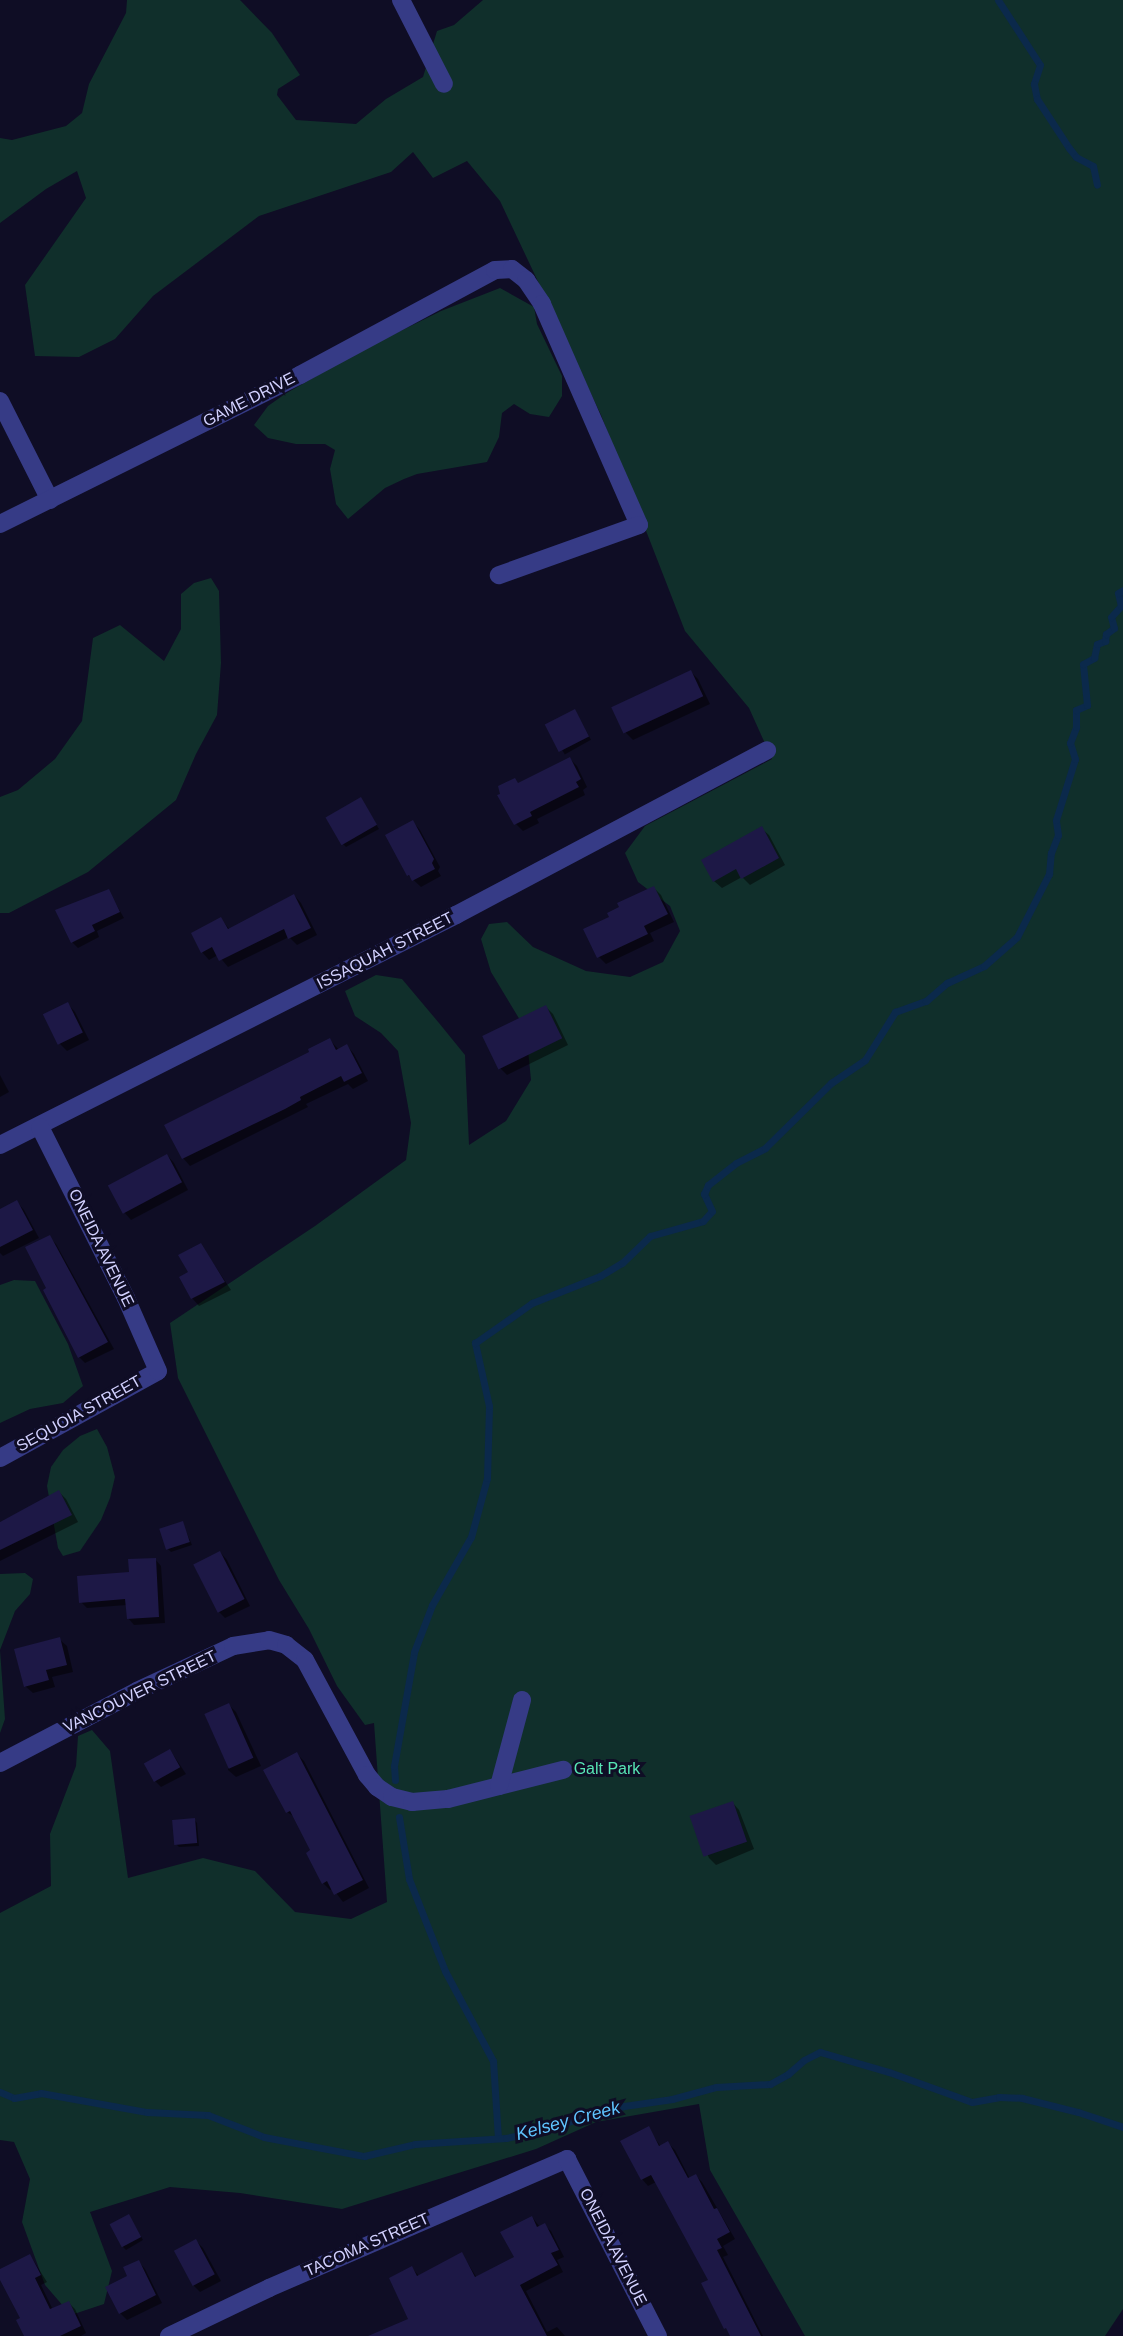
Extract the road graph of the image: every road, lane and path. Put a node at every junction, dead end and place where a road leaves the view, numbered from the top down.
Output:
1 (401, 0) edge
2 (444, 84) dead end
3 (0, 401) edge
4 (50, 501) junction
5 (0, 524) edge
6 (499, 575) dead end
7 (767, 750) dead end
8 (40, 1127) junction
9 (0, 1146) edge
10 (158, 1371) joint
11 (0, 1458) edge
12 (522, 1700) dead end
13 (0, 1763) edge
14 (563, 1770) dead end
15 (499, 1786) junction
16 (567, 2159) joint
17 (169, 2336) edge
18 (658, 2336) edge

1 - 2 street
3 - 4 street
4 - 5 street, GAME DRIVE
4 - 6 street, GAME DRIVE
7 - 8 street, ISSAQUAH STREET
8 - 9 street, ISSAQUAH STREET
8 - 10 street, ONEIDA AVENUE
10 - 11 street, SEQUOIA STREET
12 - 15 street
13 - 15 street, VANCOUVER STREET
14 - 15 street
16 - 17 street, TACOMA STREET
16 - 18 street, ONEIDA AVENUE

